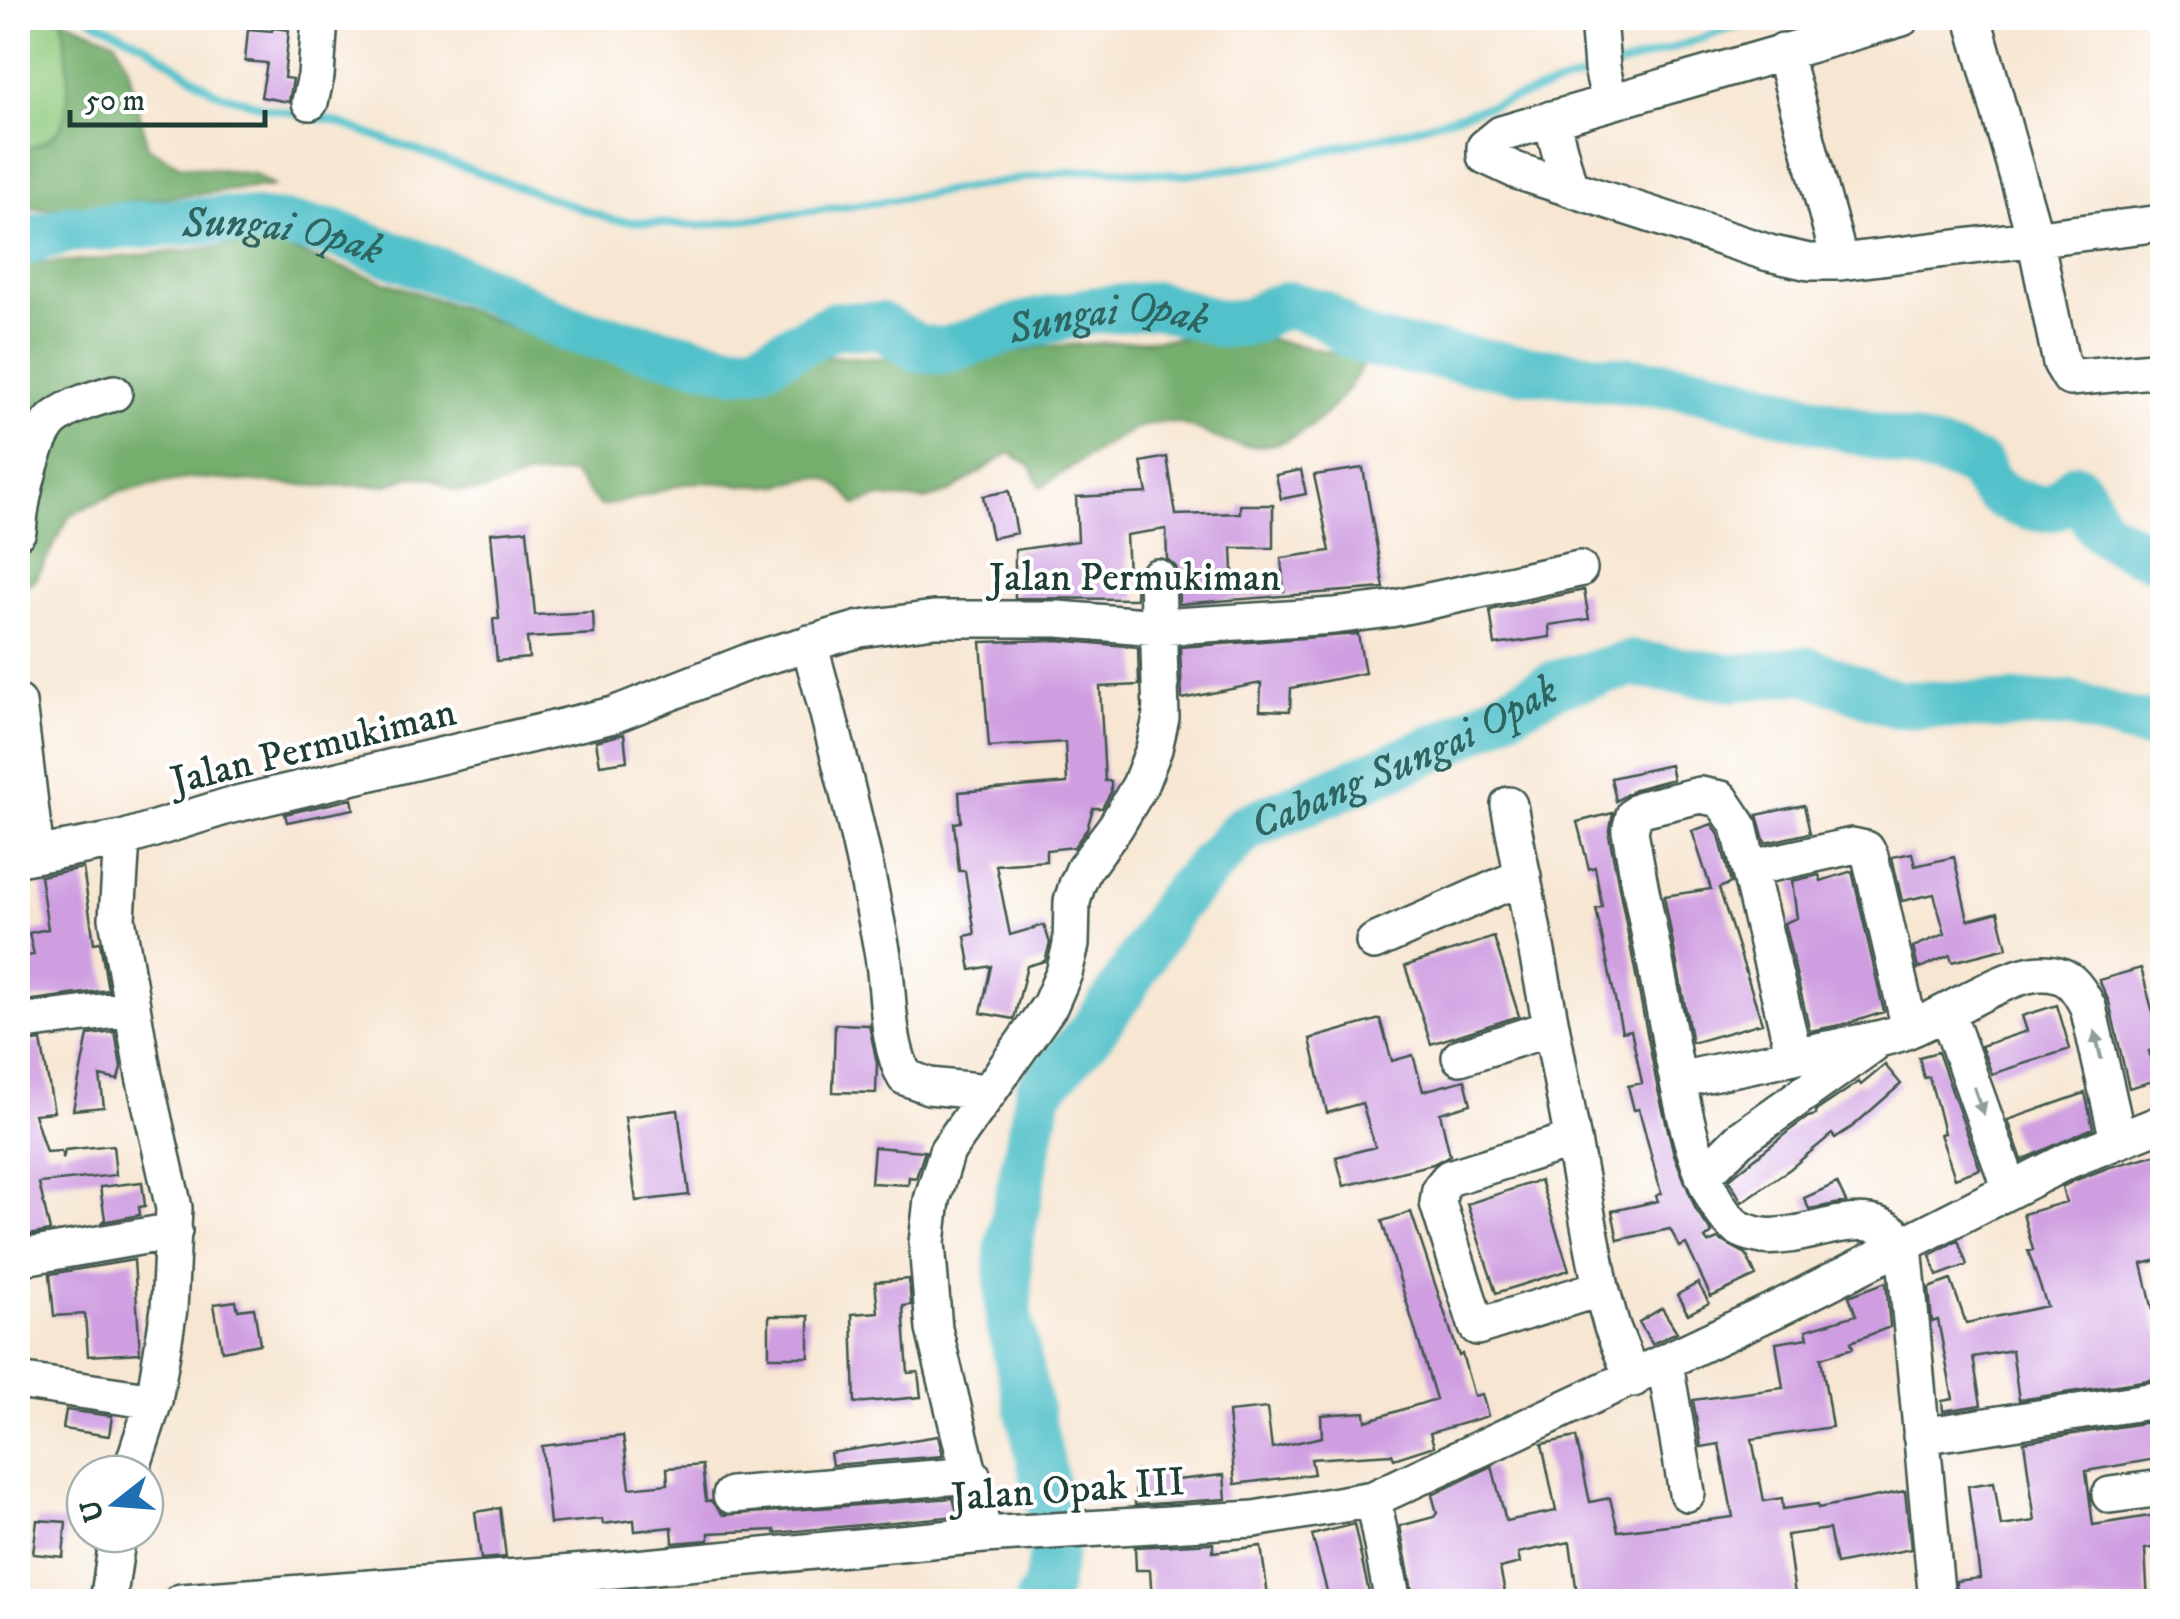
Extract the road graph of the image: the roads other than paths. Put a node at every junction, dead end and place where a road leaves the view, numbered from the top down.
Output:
1 (322, 18) edge
2 (1598, 18) edge
3 (1902, 18) edge
4 (1973, 18) edge
5 (1783, 51) junction
6 (1606, 84) junction
7 (310, 102) dead end
8 (1551, 119) junction
9 (1569, 186) junction
10 (2162, 223) edge
11 (2035, 238) junction
12 (1840, 262) junction
13 (2162, 369) edge
14 (114, 393) dead end
15 (18, 531) edge
16 (1578, 569) dead end
17 (1157, 577) dead end
18 (1158, 627) junction
19 (810, 644) junction
20 (18, 703) edge
21 (1509, 805) dead end
22 (122, 839) junction
23 (27, 856) edge
24 (1751, 868) junction
25 (1523, 876) junction
26 (1374, 942) dead end
27 (132, 1008) junction
28 (1947, 1014) junction
29 (18, 1023) edge
30 (1551, 1028) junction
31 (1896, 1034) junction
32 (1794, 1056) junction
33 (1460, 1057) dead end
34 (1678, 1080) junction
35 (988, 1092) junction
36 (2162, 1123) edge
37 (1572, 1140) junction
38 (2118, 1140) junction
39 (1703, 1176) junction
40 (2010, 1189) junction
41 (174, 1231) junction
42 (1904, 1244) junction
43 (18, 1258) edge
44 (1602, 1288) junction
45 (1665, 1363) junction
46 (1633, 1379) junction
47 (18, 1381) edge
48 (2162, 1399) edge
49 (154, 1401) junction
50 (1921, 1436) junction
51 (137, 1454) edge
52 (972, 1475) junction
53 (2162, 1488) edge
54 (1687, 1493) dead end
55 (731, 1495) dead end
56 (2110, 1495) dead end
57 (1373, 1500) junction
58 (996, 1534) junction
59 (115, 1554) edge
60 (108, 1602) edge
61 (180, 1602) edge
62 (1393, 1602) edge
63 (1938, 1602) edge

1 - 7 street
2 - 6 street
3 - 5 street
4 - 11 street
5 - 6 street
5 - 12 street
6 - 8 street
8 - 9 street
8 - 9 street
9 - 12 street
10 - 11 street
11 - 12 street
11 - 13 street
14 - 15 street
16 - 18 street, Jalan Permukiman
17 - 18 street
18 - 19 street, Jalan Permukiman
18 - 35 street
19 - 22 street, Jalan Permukiman
19 - 35 street
20 - 23 street, Jalan Permukiman
21 - 25 street
22 - 23 street, Jalan Permukiman
22 - 27 street
24 - 31 street
24 - 32 street
24 - 34 street
25 - 26 street
25 - 30 street
27 - 29 street
27 - 41 street
28 - 31 street
38 -> 28 street
28 -> 40 street
30 - 33 street
30 - 37 street
31 - 32 street
31 - 39 street
32 - 34 street
34 - 39 street
35 - 52 street
36 - 38 street, Jalan Opak III
37 - 44 street
37 - 44 street
38 - 40 street, Jalan Opak III
39 - 42 street
40 - 42 street, Jalan Opak III
41 - 43 street
41 - 49 street
42 - 45 street, Jalan Opak III
42 - 50 street
44 - 46 street
45 - 46 street, Jalan Opak III
45 - 54 street
46 - 57 street, Jalan Opak III
47 - 49 street
48 - 50 street
49 - 51 street
50 - 63 street
52 - 55 street
52 - 58 street
53 - 56 street
57 - 58 street, Jalan Opak III
57 - 62 street
58 - 61 street, Jalan Opak III
59 - 60 street

